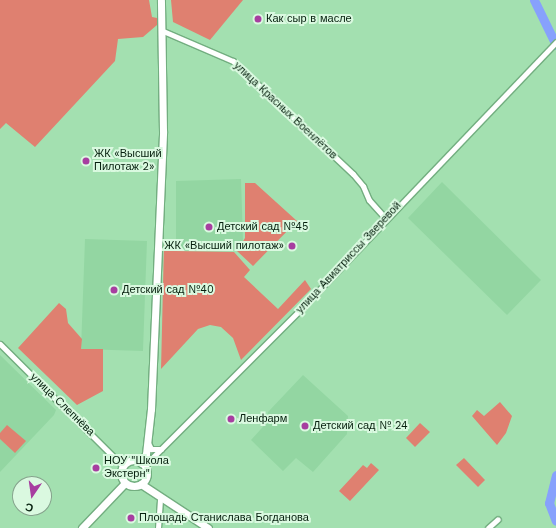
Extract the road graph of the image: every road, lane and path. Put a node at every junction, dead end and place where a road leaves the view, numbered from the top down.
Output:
1 (161, 0) edge
2 (163, 31) junction
3 (556, 42) edge
4 (385, 218) junction
5 (0, 344) edge
6 (148, 442) junction
7 (162, 449) junction
8 (143, 464) junction
9 (123, 466) junction
10 (125, 483) junction
11 (141, 484) junction
12 (160, 498) junction
13 (498, 519) dead end
14 (82, 528) edge
15 (158, 528) edge
16 (208, 528) edge
17 (488, 528) edge

1 - 2 street
2 - 4 street, улица Красных Военлётов
2 - 6 street
3 - 4 street, улица Авиатриссы Зверевой
4 - 7 street, улица Авиатриссы Зверевой
5 - 9 street, улица Слепнёва
6 - 7 street
6 - 8 street
7 - 8 street, улица Авиатриссы Зверевой
8 - 9 street
8 - 11 street
9 - 10 street
10 - 11 street
10 - 14 street
11 - 12 street
12 - 15 street
12 - 16 street
13 - 17 street

